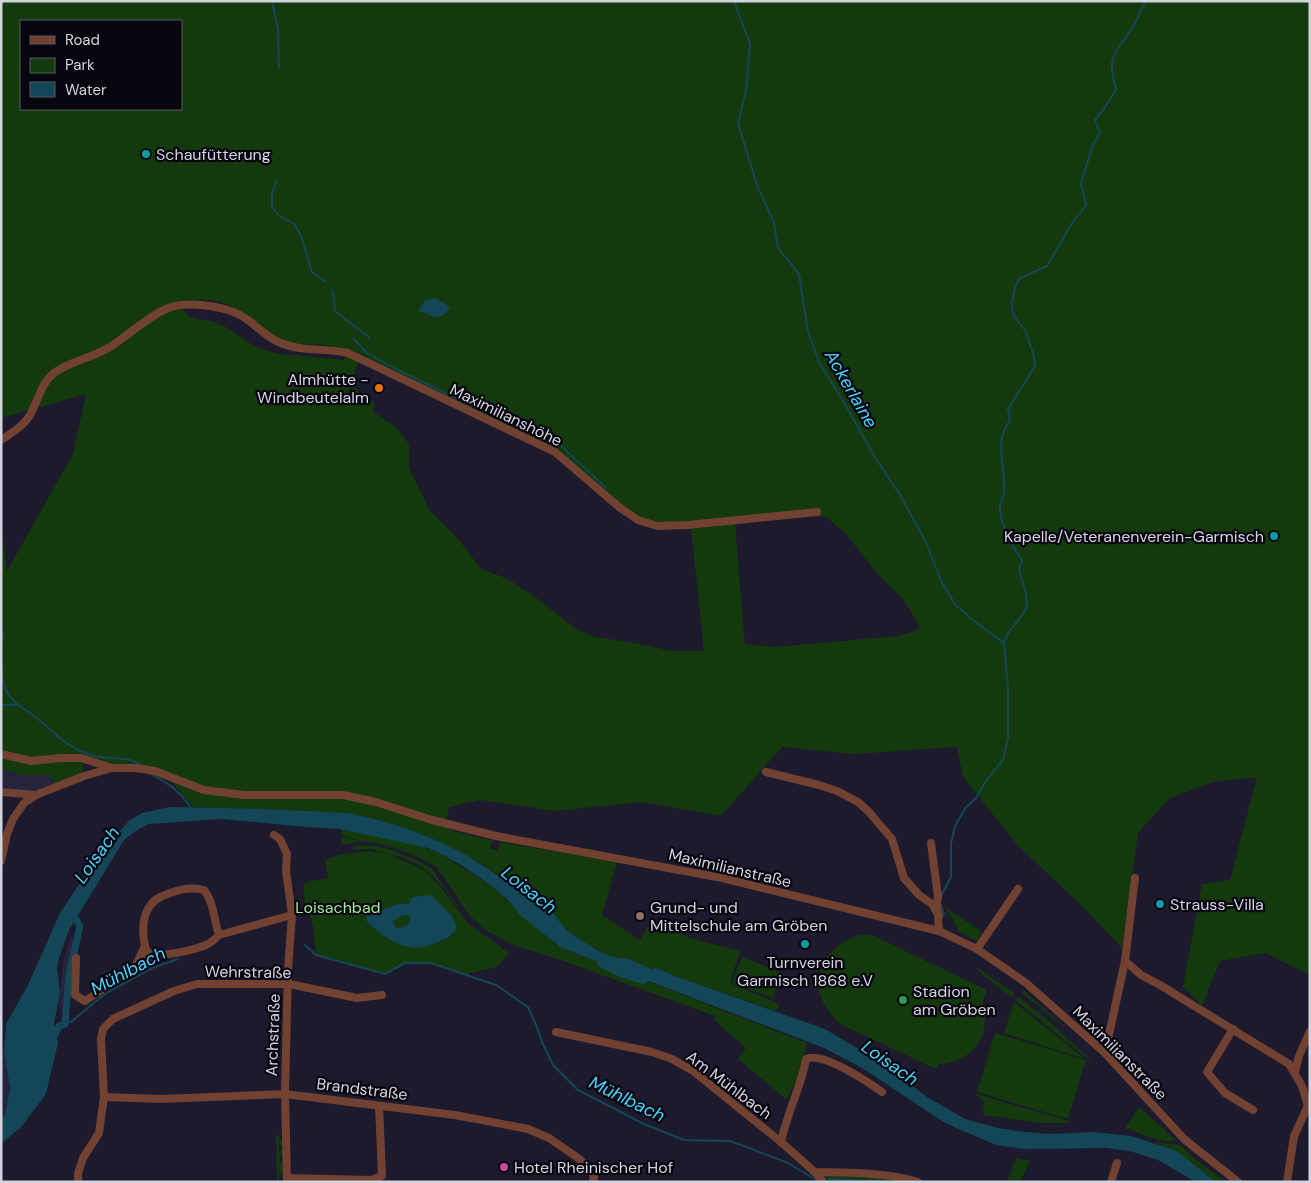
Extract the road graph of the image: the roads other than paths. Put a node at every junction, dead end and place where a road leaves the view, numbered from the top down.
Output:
1 (1, 440) edge
2 (817, 512) dead end
3 (1, 754) edge
4 (82, 758) junction
5 (112, 768) junction
6 (766, 772) dead end
7 (84, 776) junction
8 (1, 792) edge
9 (36, 794) junction
10 (274, 835) dead end
11 (931, 843) dead end
12 (1, 861) edge
13 (1135, 878) dead end
14 (1018, 889) dead end
15 (292, 915) junction
16 (939, 916) junction
17 (939, 931) junction
18 (219, 935) junction
19 (145, 946) junction
20 (977, 949) junction
21 (152, 956) junction
22 (76, 958) dead end
23 (1125, 962) junction
24 (135, 967) junction
25 (289, 984) junction
26 (382, 994) dead end
27 (1233, 1029) junction
28 (1310, 1031) edge
29 (556, 1032) dead end
30 (1105, 1053) junction
31 (1295, 1072) junction
32 (882, 1092) dead end
33 (285, 1094) junction
34 (104, 1097) junction
35 (380, 1106) junction
36 (1309, 1107) edge
37 (1253, 1110) dead end
38 (781, 1142) junction
39 (1117, 1163) dead end
40 (816, 1173) junction
41 (287, 1180) edge
42 (78, 1182) edge
43 (594, 1182) edge
44 (823, 1182) edge
45 (918, 1182) edge
46 (1111, 1182) edge
47 (1238, 1182) edge
48 (1287, 1182) edge

1 - 2 street, Maximilianshöhe
3 - 4 street
4 - 5 street
4 - 7 street
5 - 7 street
5 - 17 street, Maximilianstraße
6 - 16 street
7 - 9 street
8 - 9 street
9 - 12 street
10 - 15 street, Archstraße
11 - 16 street
13 - 23 street
14 - 20 street
15 - 18 street
15 - 25 street, Archstraße
16 - 17 street
17 - 20 street, Maximilianstraße
18 - 19 street
18 - 21 street
19 - 21 street
19 - 24 street
20 - 30 street, Maximilianstraße
21 - 24 street
22 - 24 street
23 - 27 street
23 - 30 street
25 - 26 street, Wehrstraße
25 - 33 street, Archstraße
25 - 34 street, Wehrstraße
27 - 31 street
27 - 37 street
28 - 31 street
29 - 38 street, Am Mühlbach
30 - 47 street, Maximilianstraße
31 - 36 street
32 - 38 street
33 - 34 street, Brandstraße
33 - 35 street, Brandstraße
33 - 41 street, Archstraße
34 - 42 street, Wehrstraße
35 - 41 street
35 - 43 street, Brandstraße
36 - 48 street
38 - 40 street, Am Mühlbach
39 - 46 street
40 - 44 street, Am Mühlbach
40 - 45 street

